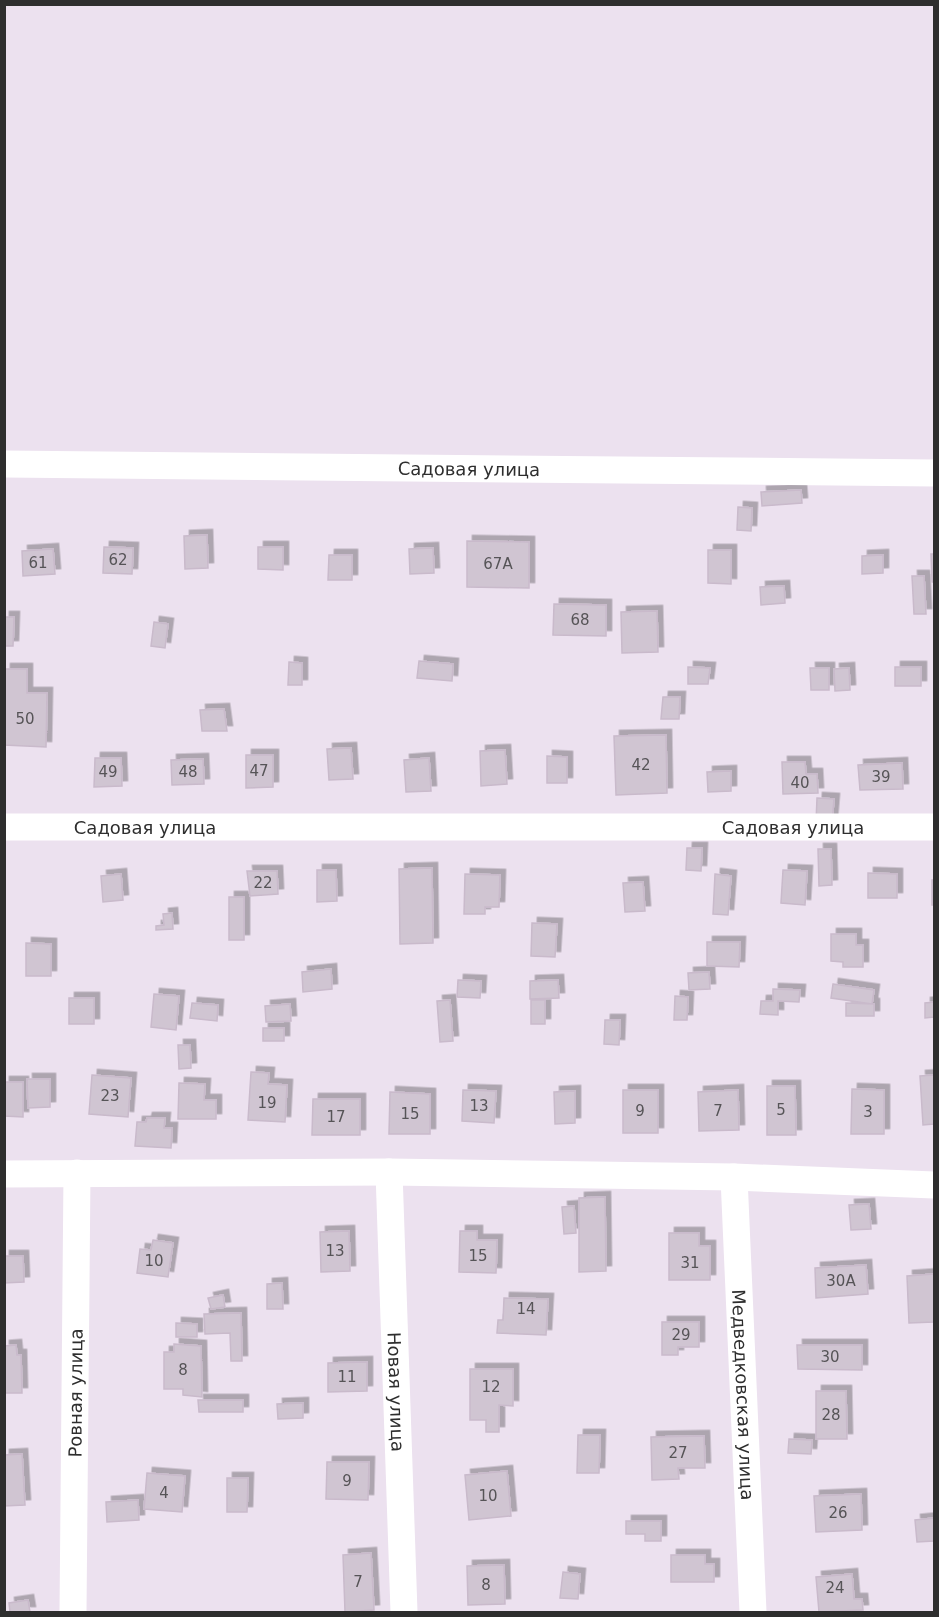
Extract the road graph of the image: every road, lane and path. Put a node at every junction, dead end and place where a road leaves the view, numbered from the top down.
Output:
1 (4, 464) edge
2 (934, 473) edge
3 (4, 827) edge
4 (934, 827) edge
5 (389, 1172) junction
6 (77, 1173) junction
7 (4, 1174) edge
8 (734, 1176) junction
9 (934, 1185) edge
10 (73, 1612) edge
11 (404, 1612) edge
12 (753, 1612) edge

1 - 2 street, Садовая улица
3 - 4 street, Садовая улица
5 - 6 street
5 - 8 street
5 - 11 street, Новая улица
6 - 7 street
6 - 10 street, Ровная улица
8 - 9 street
8 - 12 street, Медведковская улица

